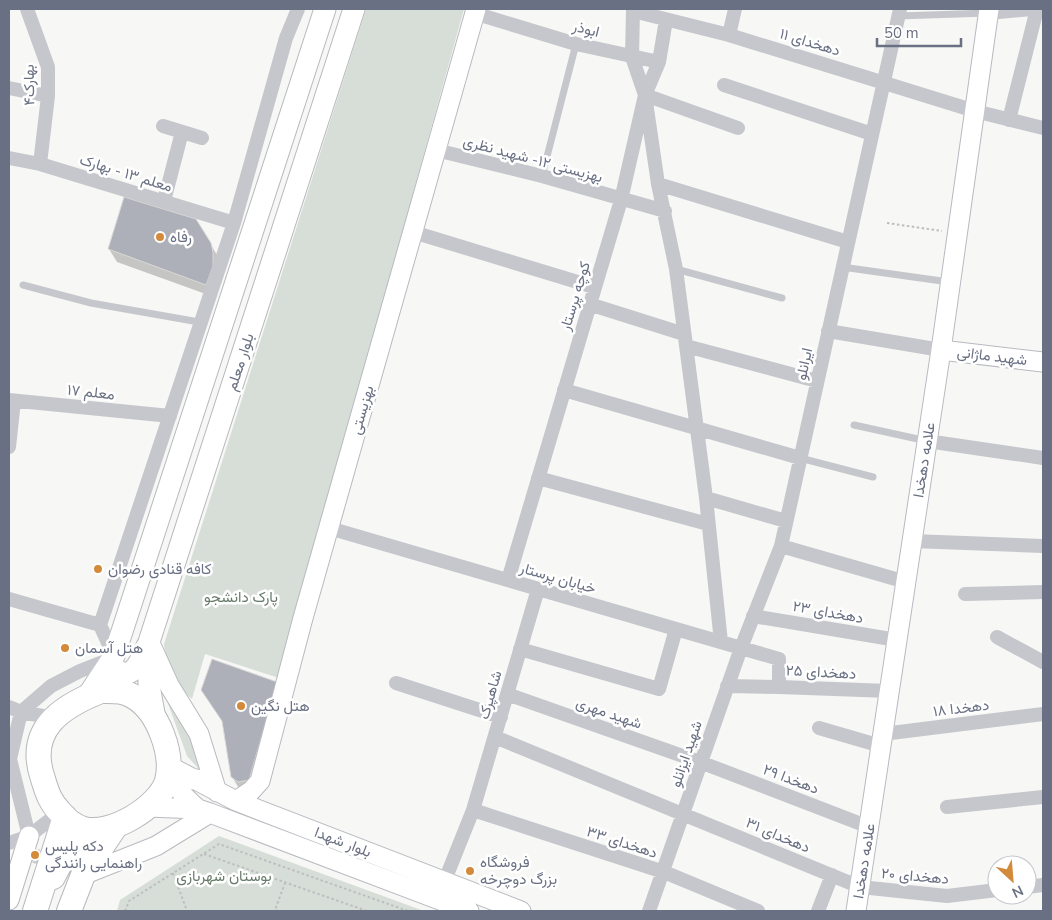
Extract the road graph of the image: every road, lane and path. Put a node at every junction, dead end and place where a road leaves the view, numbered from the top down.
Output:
1 (27, 9) edge
2 (298, 9) edge
3 (325, 9) edge
4 (354, 9) edge
5 (736, 9) edge
6 (1031, 9) edge
7 (1037, 9) edge
8 (633, 10) edge
9 (475, 11) edge
10 (988, 11) edge
11 (899, 12) edge
12 (666, 20) junction
13 (730, 35) junction
14 (576, 44) junction
15 (632, 57) junction
16 (659, 62) junction
17 (883, 82) junction
18 (724, 85) dead end
19 (9, 88) edge
20 (645, 95) junction
21 (48, 96) junction
22 (974, 111) junction
23 (1009, 120) junction
24 (163, 126) dead end
25 (738, 128) dead end
26 (1043, 128) edge
27 (182, 132) junction
28 (872, 134) junction
29 (202, 138) dead end
30 (436, 150) junction
31 (9, 158) edge
32 (40, 164) junction
33 (542, 176) junction
34 (658, 184) junction
35 (621, 200) junction
36 (164, 201) junction
37 (665, 212) junction
38 (234, 223) junction
39 (887, 223) dead end
40 (413, 232) junction
41 (957, 234) junction
42 (848, 242) junction
43 (842, 267) junction
44 (676, 269) junction
45 (950, 282) junction
46 (23, 285) dead end
47 (594, 287) junction
48 (782, 298) dead end
49 (589, 304) junction
50 (199, 322) junction
51 (828, 331) junction
52 (685, 340) junction
53 (940, 350) junction
54 (1043, 362) edge
55 (817, 381) junction
56 (564, 390) junction
57 (12, 400) edge
58 (170, 416) junction
59 (854, 425) dead end
60 (697, 427) junction
61 (927, 441) junction
62 (9, 447) edge
63 (800, 458) junction
64 (1043, 458) edge
65 (873, 477) dead end
66 (538, 478) junction
67 (706, 498) junction
68 (786, 521) junction
69 (708, 524) junction
70 (329, 528) junction
71 (912, 541) junction
72 (781, 546) junction
73 (1043, 546) edge
74 (508, 580) junction
75 (906, 582) junction
76 (538, 589) junction
77 (1043, 592) edge
78 (965, 594) dead end
79 (9, 599) edge
80 (753, 616) junction
81 (100, 626) junction
82 (676, 629) junction
83 (997, 637) dead end
84 (897, 640) junction
85 (149, 642) junction
86 (720, 642) junction
87 (741, 648) junction
88 (520, 649) junction
89 (113, 659) junction
90 (779, 659) joint
91 (1043, 662) edge
92 (396, 683) dead end
93 (727, 686) junction
94 (779, 687) junction
95 (889, 691) junction
96 (508, 694) junction
97 (87, 697) junction
98 (15, 710) edge
99 (1043, 714) edge
100 (501, 717) junction
101 (54, 718) junction
102 (155, 719) junction
103 (819, 728) dead end
104 (495, 737) junction
105 (882, 740) junction
106 (700, 762) junction
107 (169, 766) junction
108 (197, 779) junction
109 (217, 792) junction
110 (1043, 797) edge
111 (236, 801) junction
112 (148, 807) junction
113 (947, 807) dead end
114 (473, 810) junction
115 (204, 811) junction
116 (683, 813) junction
117 (63, 815) junction
118 (869, 826) junction
119 (115, 827) junction
120 (29, 836) junction
121 (9, 843) edge
122 (203, 854) junction
123 (449, 870) dead end
124 (86, 871) junction
125 (173, 872) junction
126 (664, 872) junction
127 (832, 876) junction
128 (285, 883) junction
129 (860, 887) junction
130 (987, 891) edge
131 (9, 900) edge
132 (38, 904) edge
133 (70, 911) edge
134 (125, 911) edge
135 (187, 911) edge
136 (278, 911) edge
137 (367, 911) edge
138 (408, 911) edge
139 (469, 911) edge
140 (521, 911) edge
141 (648, 911) edge
142 (758, 911) edge
143 (818, 911) edge
144 (856, 911) edge

1 - 21 street, بهارک۴
2 - 38 street
3 - 89 main road, بلوار معلم
4 - 85 main road, بلوار معلم
5 - 13 street
6 - 10 street
7 - 23 street
8 - 12 street, دهخدای ۱۱
8 - 15 street
9 - 14 street, ابوذر
9 - 30 street, بهزیستی
10 - 11 lane
10 - 22 street, علامه دهخدا
11 - 17 street
12 - 13 street, دهخدای ۱۱
12 - 16 street, کوچه پرستار
13 - 17 street, دهخدای ۱۱
14 - 15 street, ابوذر
14 - 33 lane
15 - 16 street, ابوذر
15 - 20 street
16 - 20 street, کوچه پرستار
17 - 22 street, دهخدای ۱۱
17 - 28 street, ایرانلو
18 - 28 street
19 - 21 street
20 - 25 street
20 - 34 street
20 - 35 street, کوچه پرستار
21 - 32 street, بهارک۴
22 - 23 street, دهخدای ۱۱
22 - 41 street, علامه دهخدا
23 - 26 street, دهخدای ۱۱
24 - 27 street
27 - 29 street
27 - 36 street
28 - 42 street, ایرانلو
30 - 33 street, بهزیستی ۱۲- شهید نظری
30 - 40 street, بهزیستی
31 - 32 street, معلم ۱۳ - بهارک
32 - 36 street, معلم ۱۳ - بهارک
33 - 35 street, بهزیستی ۱۲- شهید نظری
34 - 37 street
34 - 42 street
35 - 37 street, بهزیستی ۱۲- شهید نظری
35 - 47 street, کوچه پرستار
36 - 38 street, معلم ۱۳ - بهارک
37 - 44 street
38 - 50 street
39 - 41 path
40 - 47 street
40 - 70 street, بهزیستی
41 - 45 street, علامه دهخدا
42 - 43 street, ایرانلو
43 - 45 lane
43 - 51 street, ایرانلو
44 - 48 lane
44 - 52 street
45 - 53 street, علامه دهخدا
46 - 50 lane
47 - 49 street, کوچه پرستار
49 - 52 street
49 - 56 street, کوچه پرستار
50 - 58 street
51 - 53 street
51 - 55 street, ایرانلو
52 - 55 street
52 - 60 street
53 - 54 street, شهید ماژانی
53 - 61 street, علامه دهخدا
55 - 63 street, ایرانلو
56 - 60 street
56 - 66 street, کوچه پرستار
57 - 58 street, معلم ۱۷
57 - 62 street
58 - 81 street
59 - 61 lane
60 - 63 street
60 - 67 street
61 - 64 street
61 - 71 street, علامه دهخدا
63 - 65 lane
63 - 68 street, ایرانلو
66 - 69 street
66 - 74 street, کوچه پرستار
67 - 68 street
67 - 69 street
68 - 72 street, ایرانلو
69 - 86 street
70 - 74 street, خیابان پرستار
70 - 111 street, بهزیستی
71 - 73 street
71 - 75 street, علامه دهخدا
72 - 75 street
72 - 80 street, ایرانلو
74 - 76 street, خیابان پرستار
75 - 84 street, علامه دهخدا
76 - 82 street, خیابان پرستار
76 - 88 street, شاهپرک
77 - 78 street
79 - 81 street
80 - 84 street, دهخدای ۲۳
80 - 87 street, ایرانلو
81 - 89 street
82 - 86 street, خیابان پرستار
82 - 88 street
83 - 91 street
84 - 95 street, علامه دهخدا
85 - 89 main road
85 - 102 main road, بلوار معلم
85 - 109 street
86 - 87 street, خیابان پرستار
87 - 90 street, خیابان پرستار
87 - 93 street, شهید ایزانلو
88 - 96 street, شاهپرک
89 - 97 main road, بلوار معلم
89 - 98 street
90 - 94 street, دهخدای ۲۵
92 - 100 street
93 - 94 street
93 - 106 street, شهید ایزانلو
94 - 95 street, دهخدای ۲۵
95 - 105 street, علامه دهخدا
96 - 100 street, شاهپرک
96 - 106 street, شهید مهری
97 - 101 highway
97 - 102 highway
98 - 101 street
98 - 120 street
99 - 105 street, دهخدا ۱۸
100 - 104 street, شاهپرک
101 - 117 highway
102 - 107 highway
103 - 105 street
104 - 114 street, شاهپرک
104 - 116 street, دهخدای ۳۱
105 - 118 street, علامه دهخدا
106 - 116 street, شهید ایزانلو
106 - 118 street, دهخدا ۲۹
107 - 108 street, بلوار شهدا
107 - 112 highway
108 - 109 street, بلوار شهدا
108 - 115 street
109 - 111 street, بلوار شهدا
110 - 113 street
111 - 140 street, بلوار شهدا
112 - 115 street, بلوار شهدا
112 - 119 highway
114 - 123 street, شاهپرک
114 - 126 street, دهخدای ۳۳
115 - 124 street
115 - 139 street, بلوار شهدا
116 - 126 street, شهید ایزانلو
116 - 127 street, دهخدای ۳۱
117 - 119 highway
117 - 120 street
117 - 132 highway
118 - 129 street, علامه دهخدا
119 - 124 highway
120 - 121 street
120 - 131 street
122 - 125 path
122 - 128 path
122 - 138 path
124 - 132 highway
124 - 133 highway
125 - 134 path
125 - 135 path
126 - 141 street, شهید ایزانلو
126 - 142 street, دهخدای ۳۳
127 - 129 street, دهخدای ۳۱
127 - 143 street
128 - 136 path
128 - 137 path
129 - 130 street, دهخدای ۲۰
129 - 144 street, علامه دهخدا

